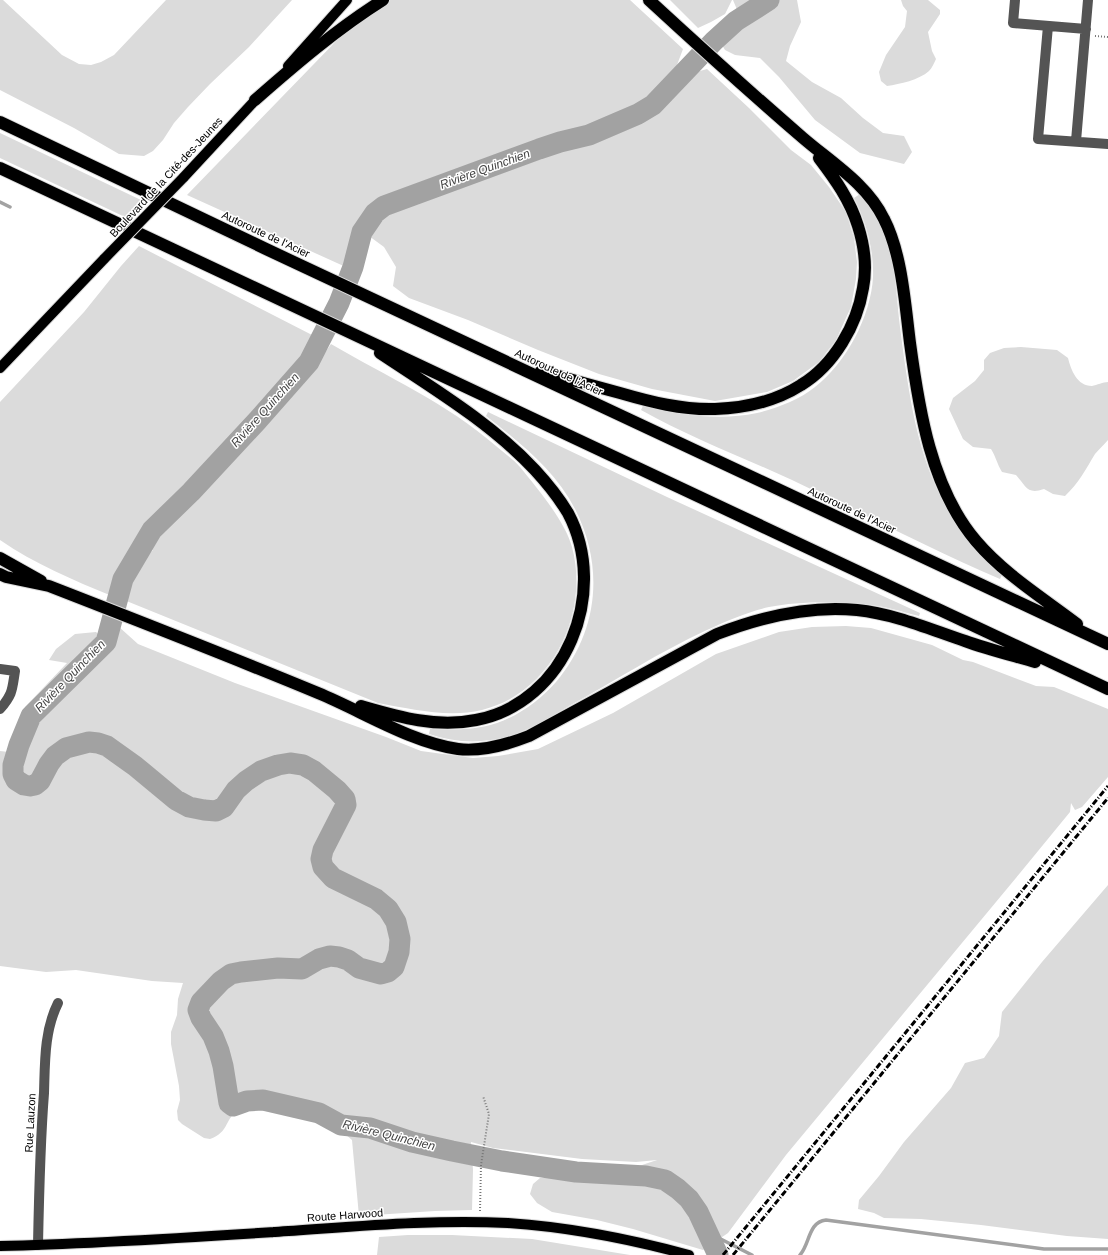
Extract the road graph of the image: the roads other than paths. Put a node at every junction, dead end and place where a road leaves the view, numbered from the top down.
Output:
1 (347, 0) edge
2 (383, 0) edge
3 (649, 0) edge
4 (1015, 0) edge
5 (1088, 0) edge
6 (1048, 26) junction
7 (1086, 29) junction
8 (255, 100) junction
9 (0, 122) edge
10 (805, 140) junction
11 (1076, 142) junction
12 (1108, 144) edge
13 (0, 168) edge
14 (343, 329) junction
15 (509, 362) junction
16 (0, 368) edge
17 (0, 558) edge
18 (0, 574) edge
19 (49, 586) junction
20 (1096, 638) junction
21 (1108, 644) edge
22 (0, 668) edge
23 (1074, 673) junction
24 (1108, 689) edge
25 (320, 694) junction
26 (0, 709) edge
27 (58, 1004) dead end
28 (38, 1245) junction
29 (0, 1246) edge
30 (689, 1255) edge

1 - 8 main road, Boulevard de la Cité-des-Jeunes
2 - 8 highway
3 - 10 highway
4 - 6 street
5 - 7 street
6 - 7 street
6 - 11 street
7 - 11 street
8 - 16 main road, Boulevard de la Cité-des-Jeunes, bridge
9 - 15 highway, Autoroute de l'Acier
10 - 15 highway
10 - 20 highway
11 - 12 street
13 - 14 highway
14 - 23 highway
14 - 25 highway
15 - 20 highway, Autoroute de l'Acier
17 - 19 highway
18 - 19 highway
19 - 25 highway
20 - 21 highway, Autoroute de l'Acier
22 - 26 street
23 - 24 highway
23 - 25 highway
27 - 28 street, Rue Lauzon
28 - 29 main road, Route Harwood
28 - 30 main road, Route Harwood

